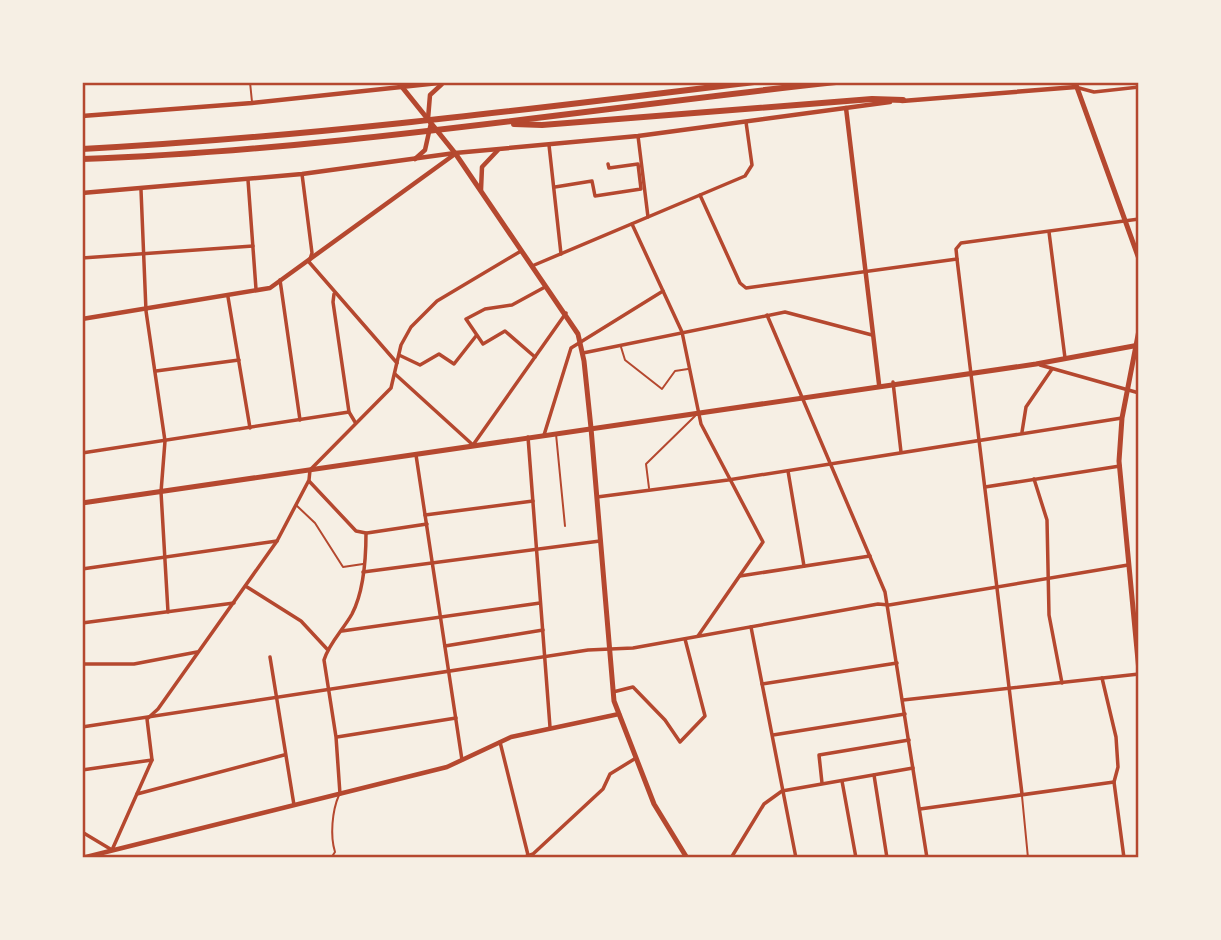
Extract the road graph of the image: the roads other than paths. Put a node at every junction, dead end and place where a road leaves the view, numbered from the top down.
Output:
1 (250, 82) edge
2 (446, 82) edge
3 (754, 82) edge
4 (836, 82) edge
5 (400, 85) edge
6 (1075, 85) edge
7 (1139, 88) edge
8 (903, 100) junction
9 (252, 103) junction
10 (846, 108) junction
11 (82, 116) edge
12 (430, 121) junction
13 (746, 121) junction
14 (491, 124) junction
15 (638, 136) junction
16 (549, 145) junction
17 (82, 149) edge
18 (501, 149) junction
19 (455, 153) junction
20 (82, 159) edge
21 (411, 161) junction
22 (608, 164) dead end
23 (302, 174) junction
24 (248, 180) junction
25 (555, 187) junction
26 (141, 190) junction
27 (481, 191) junction
28 (82, 193) edge
29 (700, 195) junction
30 (648, 217) junction
31 (1139, 219) edge
32 (1127, 221) junction
33 (632, 224) junction
34 (1049, 232) junction
35 (253, 246) junction
36 (521, 251) junction
37 (561, 254) junction
38 (143, 255) junction
39 (82, 258) edge
40 (957, 259) junction
41 (1139, 259) edge
42 (309, 262) junction
43 (532, 266) junction
44 (864, 272) junction
45 (280, 280) junction
46 (546, 285) junction
47 (663, 291) junction
48 (257, 292) junction
49 (335, 293) junction
50 (228, 297) junction
51 (146, 311) junction
52 (566, 312) junction
53 (767, 315) junction
54 (82, 319) edge
55 (1139, 330) edge
56 (682, 332) junction
57 (872, 335) junction
58 (477, 336) junction
59 (580, 341) junction
60 (621, 345) junction
61 (1137, 345) edge
62 (398, 354) junction
63 (583, 354) junction
64 (535, 357) junction
65 (1065, 358) junction
66 (239, 360) junction
67 (397, 363) junction
68 (1036, 363) junction
69 (690, 369) junction
70 (1052, 369) junction
71 (156, 372) junction
72 (971, 372) junction
73 (396, 374) junction
74 (893, 382) junction
75 (878, 384) junction
76 (1127, 391) junction
77 (1139, 393) edge
78 (802, 396) junction
79 (349, 412) junction
80 (698, 413) junction
81 (1122, 418) junction
82 (300, 420) junction
83 (355, 422) junction
84 (250, 428) junction
85 (591, 428) junction
86 (1022, 432) junction
87 (556, 433) junction
88 (544, 435) junction
89 (527, 437) junction
90 (979, 439) junction
91 (165, 442) junction
92 (473, 445) junction
93 (82, 453) edge
94 (901, 453) junction
95 (416, 455) junction
96 (830, 464) junction
97 (1120, 466) junction
98 (788, 470) junction
99 (310, 471) junction
100 (1034, 479) junction
101 (309, 480) junction
102 (728, 480) junction
103 (985, 487) junction
104 (650, 491) junction
105 (161, 492) junction
106 (597, 498) junction
107 (533, 501) junction
108 (82, 503) edge
109 (296, 505) junction
110 (425, 515) junction
111 (427, 524) junction
112 (565, 526) dead end
113 (366, 533) junction
114 (277, 541) junction
115 (600, 541) junction
116 (536, 550) junction
117 (870, 556) junction
118 (166, 557) junction
119 (433, 563) junction
120 (364, 564) junction
121 (1128, 565) junction
122 (804, 566) junction
123 (82, 569) edge
124 (363, 572) junction
125 (740, 576) junction
126 (1048, 579) junction
127 (247, 587) junction
128 (997, 587) junction
129 (234, 603) junction
130 (540, 603) junction
131 (889, 605) junction
132 (168, 612) junction
133 (441, 617) junction
134 (82, 623) edge
135 (751, 626) junction
136 (542, 630) junction
137 (342, 631) junction
138 (698, 636) junction
139 (685, 639) junction
140 (445, 646) junction
141 (327, 649) junction
142 (608, 649) junction
143 (197, 652) junction
144 (270, 657) dead end
145 (545, 657) junction
146 (897, 663) junction
147 (82, 664) edge
148 (449, 671) junction
149 (1139, 673) edge
150 (1102, 678) junction
151 (1062, 682) junction
152 (762, 684) junction
153 (1009, 688) junction
154 (327, 691) junction
155 (613, 692) junction
156 (277, 698) junction
157 (903, 700) junction
158 (619, 713) junction
159 (905, 714) junction
160 (456, 718) junction
161 (147, 719) junction
162 (82, 727) edge
163 (550, 727) junction
164 (772, 735) junction
165 (337, 737) junction
166 (909, 740) junction
167 (500, 742) junction
168 (284, 755) junction
169 (636, 758) junction
170 (152, 760) junction
171 (463, 762) junction
172 (914, 768) junction
173 (82, 770) edge
174 (874, 775) junction
175 (842, 780) junction
176 (1114, 782) junction
177 (822, 784) junction
178 (782, 791) junction
179 (137, 794) junction
180 (340, 794) junction
181 (1022, 794) junction
182 (294, 805) junction
183 (920, 809) junction
184 (82, 832) edge
185 (112, 850) junction
186 (528, 855) junction
187 (795, 856) edge
188 (82, 858) edge
189 (331, 858) edge
190 (522, 858) edge
191 (687, 858) edge
192 (731, 858) edge
193 (856, 858) edge
194 (887, 858) edge
195 (927, 858) edge
196 (1028, 858) edge
197 (1124, 858) edge

1 - 9 lane
2 - 5 street
2 - 12 street
3 - 17 highway
4 - 14 highway
5 - 9 street
5 - 12 main road
6 - 7 street
6 - 8 street
6 - 32 main road
8 - 10 street
8 - 14 highway
9 - 11 street
10 - 13 street
10 - 44 street
12 - 19 main road
12 - 21 street
13 - 15 street
13 - 29 street
14 - 20 highway
15 - 16 street
15 - 30 street
16 - 18 street
16 - 25 street
18 - 19 street
18 - 27 street
19 - 21 street
19 - 27 main road
19 - 42 street
21 - 23 street
22 - 25 street
23 - 24 street
23 - 42 street
24 - 26 street
24 - 35 street
25 - 37 street
26 - 28 street
26 - 38 street
27 - 36 main road
29 - 30 street
29 - 44 street
30 - 33 street
31 - 32 street
32 - 34 street
32 - 41 main road
33 - 37 street
33 - 47 street
34 - 40 street
34 - 65 street
35 - 38 street
35 - 48 street
36 - 43 main road
36 - 62 street
37 - 43 street
38 - 39 street
38 - 51 street
40 - 44 street
40 - 72 street
42 - 45 street
42 - 49 street
43 - 46 main road
44 - 57 street
45 - 48 street
45 - 82 street
46 - 52 main road
46 - 58 street
47 - 56 street
47 - 59 street
48 - 50 street
49 - 67 street
49 - 79 street
50 - 51 street
50 - 66 street
51 - 54 street
51 - 71 street
52 - 59 main road
52 - 64 street
53 - 56 street
53 - 57 street
53 - 78 street
55 - 61 main road
56 - 60 street
56 - 69 street
57 - 75 street
58 - 62 street
58 - 64 street
59 - 63 main road
59 - 88 street
60 - 63 street
60 - 69 lane
61 - 65 main road
61 - 76 main road
62 - 67 street
63 - 85 main road
64 - 92 street
65 - 68 main road
66 - 71 street
66 - 84 street
67 - 73 street
68 - 70 street
68 - 72 main road
69 - 80 street
70 - 76 street
70 - 86 street
71 - 91 street
72 - 74 main road
72 - 90 street
73 - 83 street
73 - 92 street
74 - 75 main road
74 - 94 street
75 - 78 main road
76 - 77 street
76 - 81 main road
78 - 80 main road
78 - 96 street
79 - 82 street
79 - 83 street
80 - 85 main road
80 - 102 street
80 - 104 lane
81 - 86 street
81 - 97 main road
82 - 84 street
83 - 99 street
84 - 91 street
85 - 87 main road
85 - 106 main road
86 - 90 street
87 - 88 main road
87 - 112 lane
88 - 89 main road
89 - 92 main road
89 - 107 street
90 - 94 street
90 - 103 street
91 - 93 street
91 - 105 street
92 - 95 main road
94 - 96 street
95 - 99 main road
95 - 110 street
96 - 98 street
96 - 117 street
97 - 100 street
97 - 121 main road
98 - 102 street
98 - 122 street
99 - 101 street
99 - 105 main road
100 - 103 street
100 - 126 street
101 - 109 street
101 - 113 street
102 - 104 street
102 - 125 street
103 - 128 street
104 - 106 street
105 - 108 main road
105 - 118 street
106 - 115 main road
107 - 110 street
107 - 116 street
109 - 114 street
109 - 120 lane
110 - 111 street
111 - 113 street
111 - 119 street
113 - 120 street
114 - 118 street
114 - 127 street
115 - 116 street
115 - 142 main road
116 - 119 street
116 - 130 street
117 - 122 street
117 - 131 street
118 - 123 street
118 - 132 street
119 - 124 street
119 - 133 street
120 - 124 street
121 - 126 street
121 - 149 main road
122 - 125 street
124 - 137 street
125 - 138 street
126 - 128 street
126 - 151 street
127 - 129 street
127 - 141 street
128 - 131 street
128 - 153 street
129 - 132 street
129 - 143 street
130 - 133 street
130 - 136 street
131 - 135 street
131 - 146 street
132 - 134 street
133 - 137 street
133 - 140 street
135 - 138 street
135 - 152 street
136 - 140 street
136 - 145 street
137 - 141 street
138 - 139 street
139 - 142 street
139 - 155 street
140 - 148 street
141 - 154 street
142 - 145 street
142 - 155 main road
143 - 147 street
143 - 161 street
144 - 156 street
145 - 148 street
145 - 163 street
146 - 152 street
146 - 157 street
148 - 154 street
148 - 160 street
149 - 150 street
150 - 151 street
150 - 176 street
151 - 153 street
152 - 164 street
153 - 157 street
153 - 181 street
154 - 156 street
154 - 165 street
155 - 158 main road
156 - 161 street
156 - 168 street
157 - 159 street
158 - 163 street
158 - 169 main road
159 - 164 street
159 - 166 street
160 - 165 street
160 - 171 street
161 - 162 street
161 - 170 street
163 - 167 street
164 - 178 street
165 - 180 street
166 - 172 street
166 - 177 street
167 - 171 street
167 - 186 street
168 - 179 street
168 - 182 street
169 - 186 street
169 - 191 main road
170 - 173 street
170 - 179 street
171 - 180 street
172 - 174 street
172 - 183 street
174 - 175 street
174 - 194 street
175 - 177 street
175 - 193 street
176 - 181 street
176 - 197 street
177 - 178 street
178 - 187 street
178 - 192 street
179 - 185 street
180 - 182 street
180 - 189 lane
181 - 183 street
181 - 196 lane
182 - 185 street
183 - 195 street
184 - 185 street
185 - 188 street
186 - 190 street

